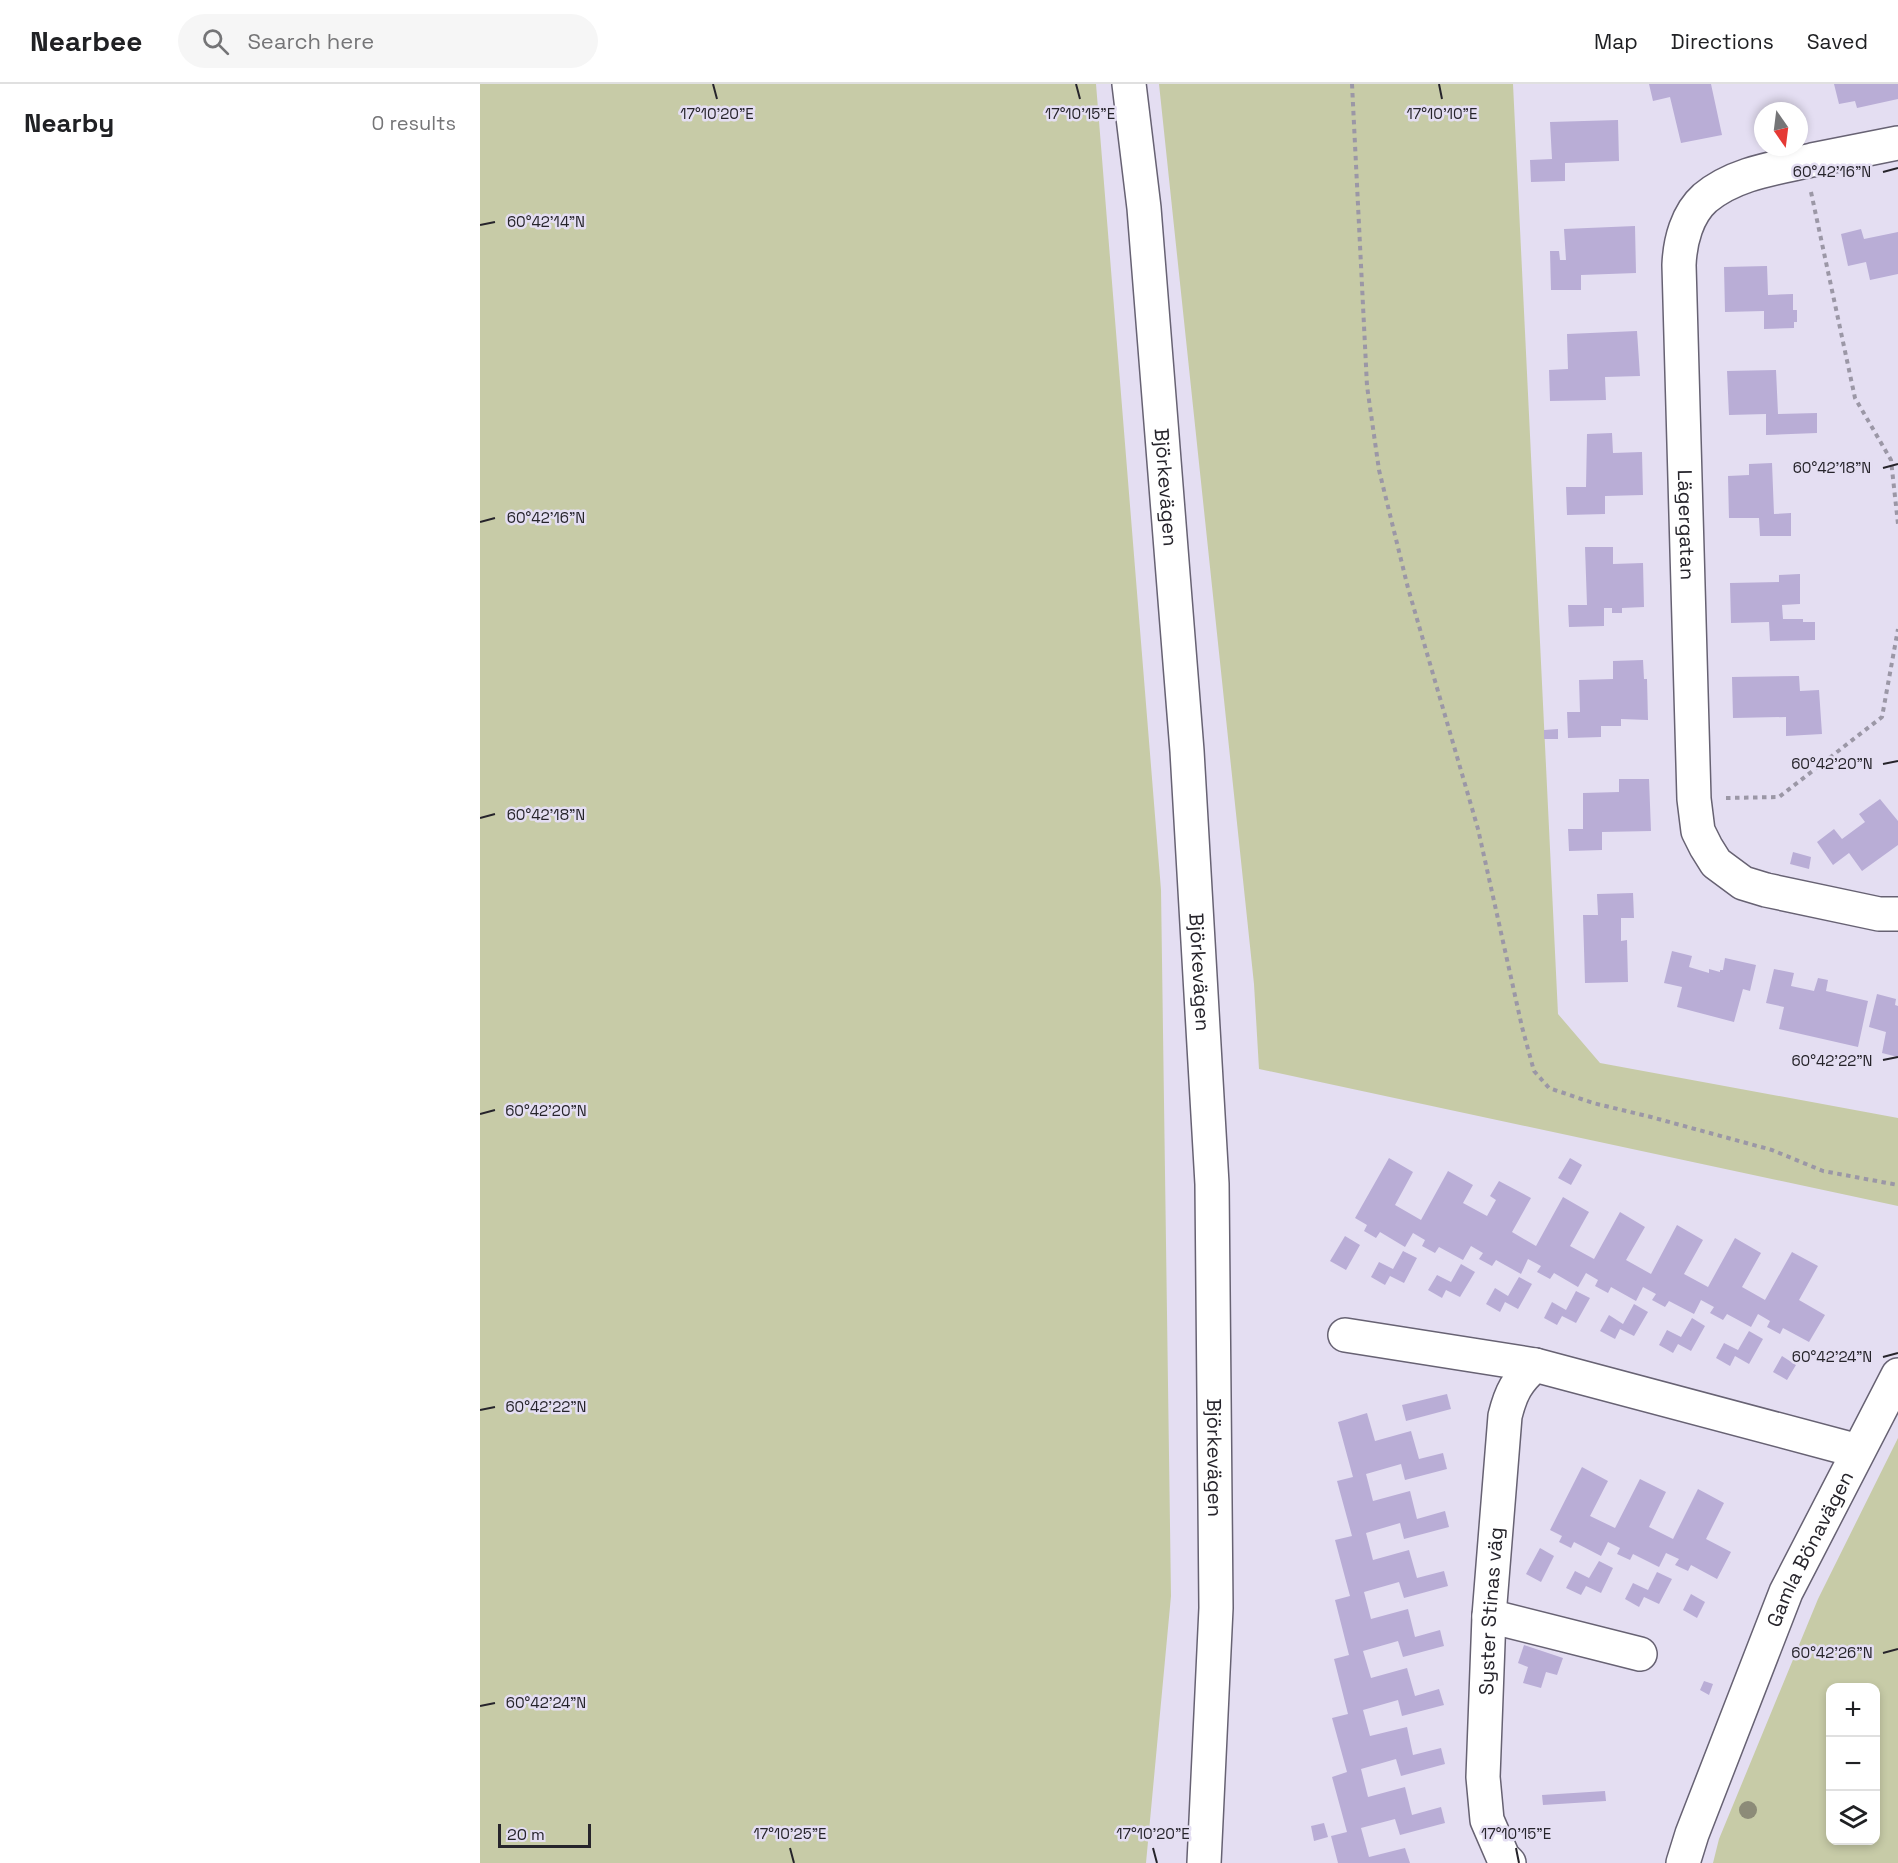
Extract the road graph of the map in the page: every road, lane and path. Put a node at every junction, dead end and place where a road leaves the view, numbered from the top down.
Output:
1 (1129, 84) edge
2 (1352, 84) edge
3 (1898, 143) edge
4 (1804, 162) junction
5 (1898, 524) edge
6 (1898, 629) edge
7 (1694, 799) junction
8 (1898, 914) edge
9 (1898, 1185) edge
10 (1345, 1335) dead end
11 (1535, 1365) junction
12 (1898, 1375) edge
13 (1858, 1451) junction
14 (1489, 1616) junction
15 (1640, 1654) dead end
16 (1204, 1863) edge
17 (1509, 1863) edge
18 (1683, 1863) edge

1 - 16 street, Björkevägen
2 - 9 path
3 - 4 street, Lägergatan
4 - 5 path
4 - 7 street, Lägergatan
6 - 7 path
7 - 8 street, Lägergatan
10 - 11 street
11 - 13 street
11 - 14 street, Syster Stinas väg
12 - 13 street, Gamla Bönavägen
13 - 18 street, Gamla Bönavägen
14 - 15 street
14 - 17 street, Syster Stinas väg

